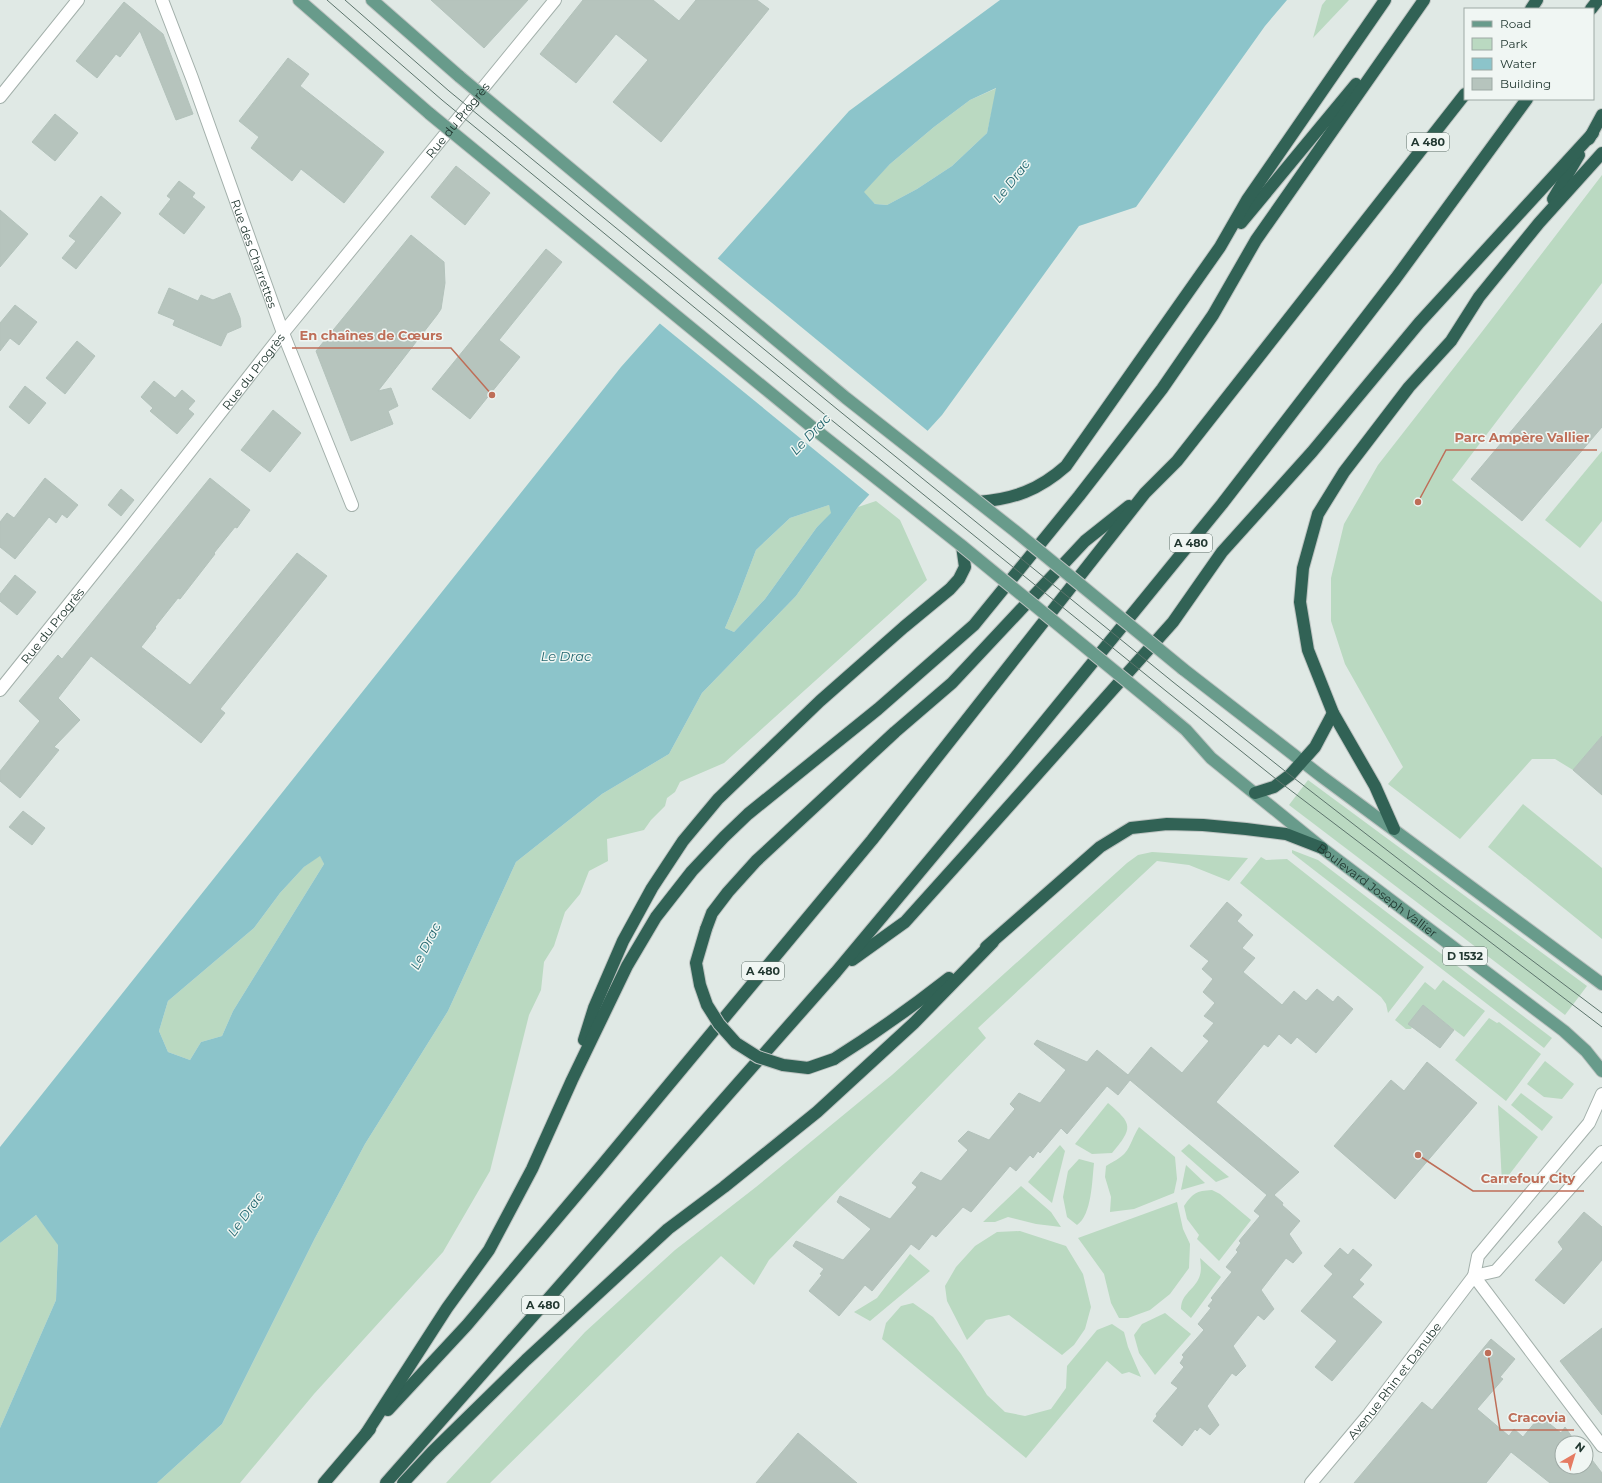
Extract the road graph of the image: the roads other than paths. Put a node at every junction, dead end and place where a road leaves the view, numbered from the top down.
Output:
1 (78, 0) edge
2 (162, 0) edge
3 (299, 0) edge
4 (372, 0) edge
5 (555, 0) edge
6 (1385, 0) edge
7 (1424, 0) edge
8 (1538, 0) edge
9 (1598, 0) edge
10 (1531, 8) edge
11 (1592, 8) edge
12 (1410, 19) junction
13 (1464, 95) edge
14 (0, 97) edge
15 (1526, 100) edge
16 (1602, 115) edge
17 (1592, 133) junction
18 (1602, 153) edge
19 (1539, 223) junction
20 (1220, 248) junction
21 (283, 333) junction
22 (1146, 493) junction
23 (978, 502) junction
24 (352, 506) dead end
25 (962, 546) junction
26 (0, 690) edge
27 (1333, 713) junction
28 (1302, 761) junction
29 (1255, 793) junction
30 (1394, 829) junction
31 (1322, 848) junction
32 (993, 942) junction
33 (836, 972) junction
34 (1602, 984) edge
35 (1602, 1071) edge
36 (572, 1080) junction
37 (1602, 1094) edge
38 (1602, 1152) edge
39 (1474, 1276) junction
40 (365, 1435) junction
41 (1602, 1446) edge
42 (324, 1483) edge
43 (386, 1483) edge
44 (403, 1483) edge
45 (1311, 1483) edge

1 - 14 street
2 - 21 street, Rue des Charrettes
3 - 25 main road, D 1532, bridge
4 - 23 main road, bridge
5 - 21 street, Rue du Progrès
6 - 20 highway
7 - 12 highway
8 - 10 highway
9 - 11 highway
12 - 20 highway
12 - 36 highway
13 - 22 highway, A 480
15 - 33 highway, A 480
16 - 17 highway
17 - 19 highway
17 - 33 highway
18 - 19 highway
19 - 27 highway
20 - 23 highway
21 - 24 street, Rue des Charrettes
21 - 26 street, Rue du Progrès
22 - 32 highway, bridge
22 - 40 highway, A 480
23 - 28 main road, bridge
25 - 29 main road, Boulevard Joseph Vallier / D 1532, bridge
25 - 36 highway
27 - 28 highway
27 - 30 highway
28 - 29 highway
28 - 30 main road
29 - 31 main road, Boulevard Joseph Vallier / D 1532
30 - 34 main road
31 - 32 highway
31 - 35 main road, Boulevard Joseph Vallier / D 1532
32 - 44 highway
33 - 43 highway, A 480
36 - 40 highway
37 - 39 street, Avenue Rhin et Danube
38 - 39 street
39 - 41 street
39 - 45 street, Avenue Rhin et Danube
40 - 42 highway, A 480

